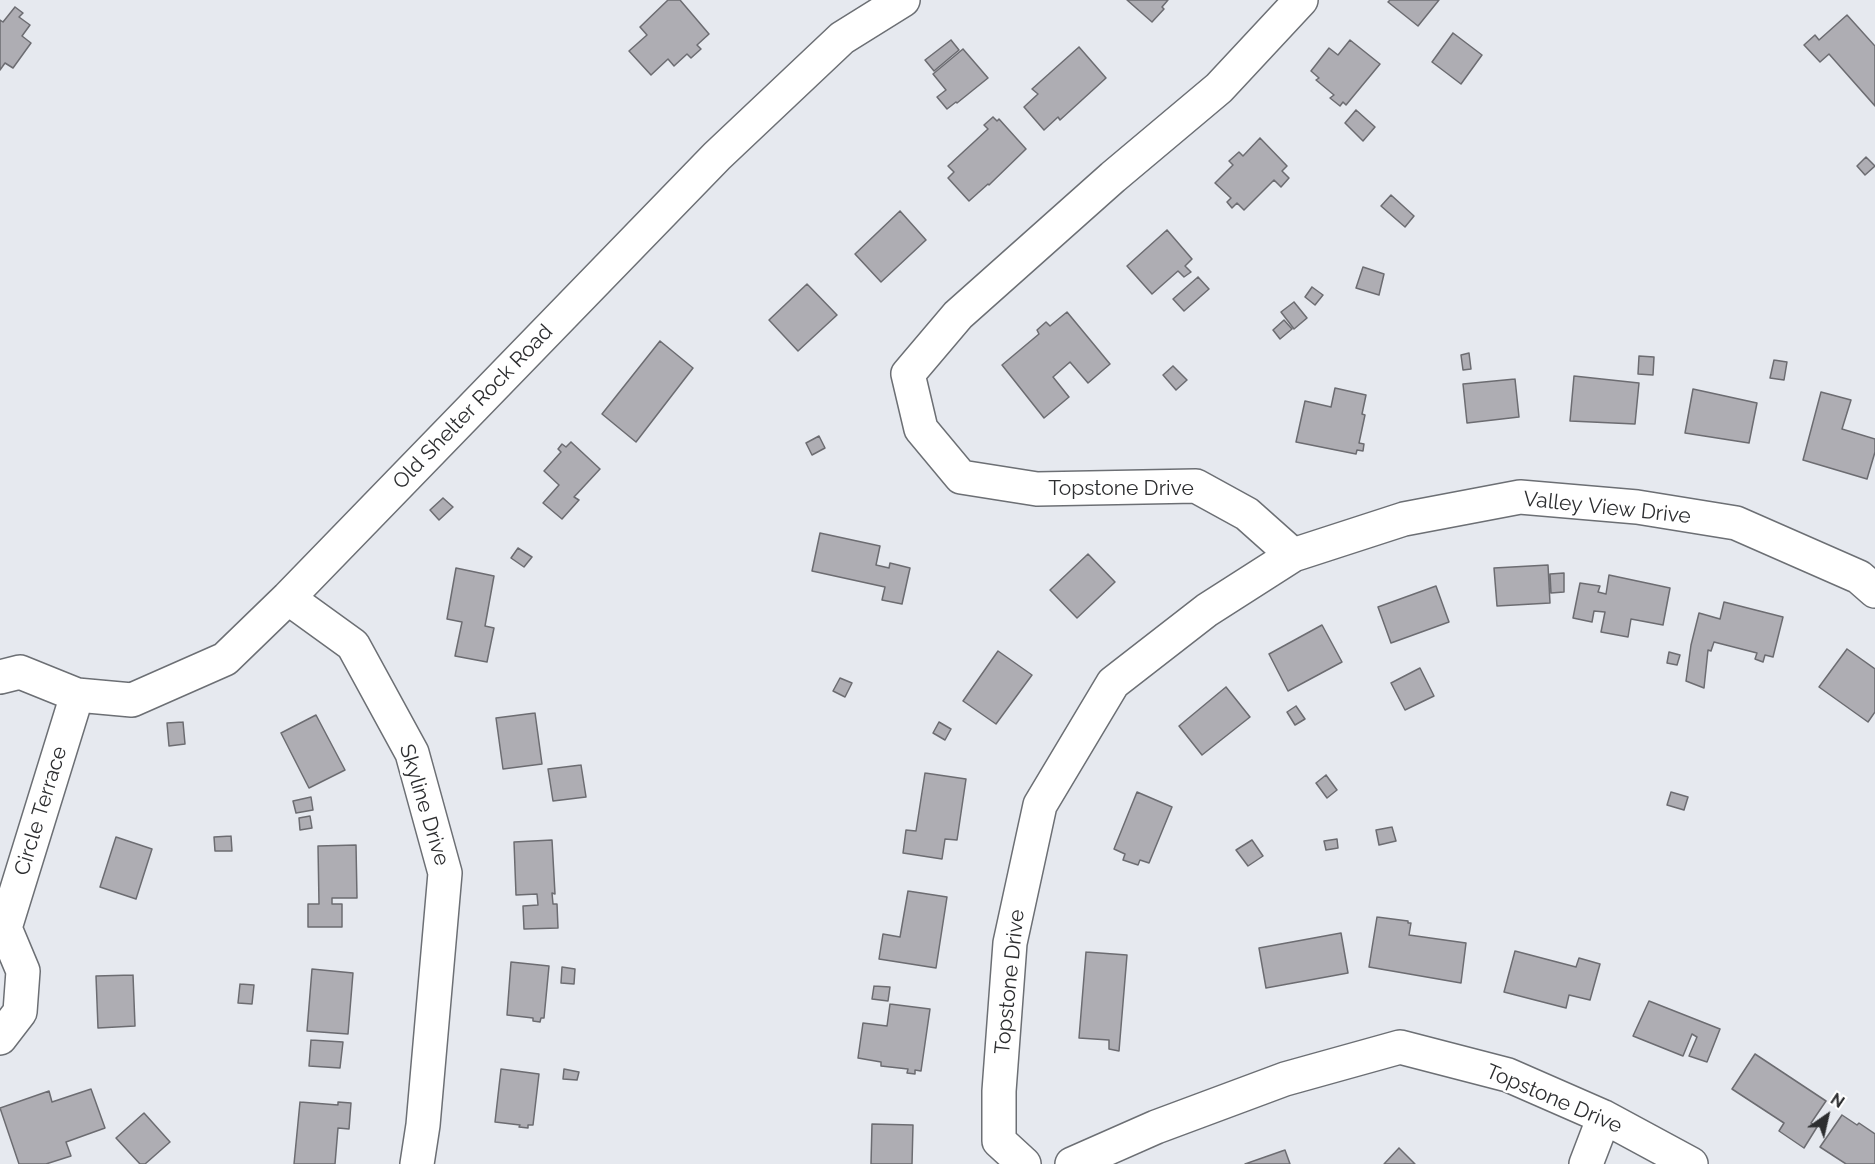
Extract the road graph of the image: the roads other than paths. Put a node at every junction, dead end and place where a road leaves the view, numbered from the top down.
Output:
1 (903, 0) edge
2 (1301, 0) edge
3 (1293, 555) junction
4 (1875, 591) edge
5 (288, 598) junction
6 (0, 677) edge
7 (77, 695) junction
8 (2, 929) edge
9 (0, 1038) edge
10 (1604, 1117) junction
11 (417, 1164) edge
12 (1024, 1164) edge
13 (1071, 1164) edge
14 (1586, 1164) edge
15 (1691, 1164) edge

1 - 5 street, Old Shelter Rock Road
2 - 3 street, Topstone Drive
3 - 4 street, Valley View Drive
3 - 12 street, Topstone Drive
5 - 7 street, Old Shelter Rock Road
5 - 11 street, Skyline Drive
6 - 7 street, Old Shelter Rock Road
7 - 8 street, Circle Terrace
8 - 9 street, Circle Terrace
10 - 13 street, Topstone Drive
10 - 14 street
10 - 15 street, Topstone Drive

